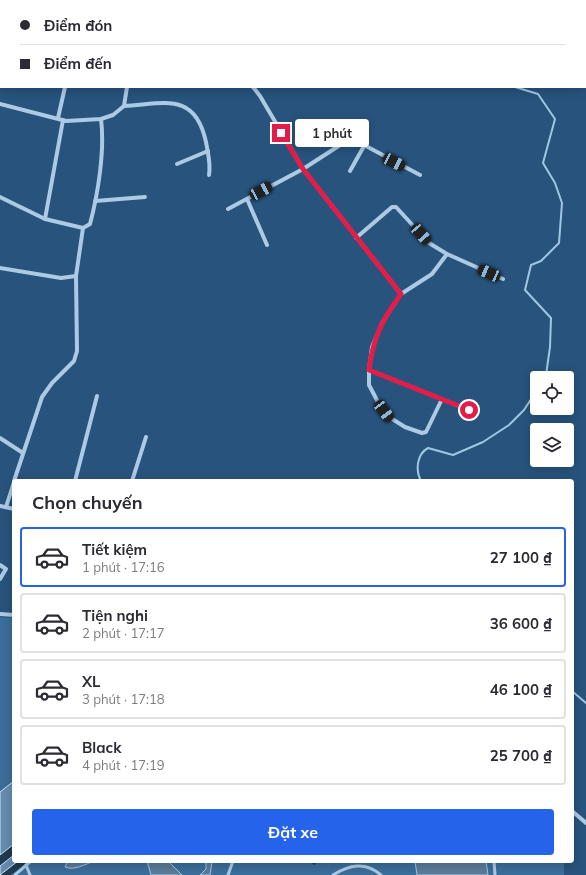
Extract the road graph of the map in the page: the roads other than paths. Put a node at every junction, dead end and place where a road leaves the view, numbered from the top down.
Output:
1 (65, 88) edge
2 (127, 88) edge
3 (254, 88) edge
4 (0, 104) edge
5 (124, 106) junction
6 (61, 119) junction
7 (101, 119) junction
8 (364, 146) junction
9 (208, 151) junction
10 (177, 164) dead end
11 (303, 169) junction
12 (350, 171) dead end
13 (209, 175) dead end
14 (420, 175) dead end
15 (0, 197) edge
16 (145, 197) dead end
17 (247, 199) junction
18 (95, 201) junction
19 (228, 209) dead end
20 (45, 219) junction
21 (83, 228) junction
22 (356, 238) junction
23 (267, 245) dead end
24 (447, 254) junction
25 (0, 268) edge
26 (76, 276) junction
27 (503, 279) dead end
28 (401, 294) junction
29 (369, 370) junction
30 (97, 396) dead end
31 (442, 399) junction
32 (469, 410) dead end
33 (146, 437) dead end
34 (0, 438) edge
35 (23, 453) junction
36 (15, 479) edge
37 (75, 479) edge
38 (133, 479) edge
39 (12, 488) edge
40 (0, 506) edge
41 (6, 507) junction
42 (12, 508) edge
43 (0, 565) edge
44 (0, 579) edge
45 (0, 614) edge
46 (12, 615) edge
47 (574, 812) edge
48 (586, 823) edge
49 (29, 863) edge
50 (232, 863) edge
51 (494, 863) edge
52 (26, 866) junction
53 (15, 875) edge
54 (30, 875) edge
55 (228, 875) edge
56 (333, 875) edge
57 (381, 875) edge
58 (495, 875) edge

1 - 6 street
2 - 5 street
3 - 11 street
4 - 6 street
5 - 7 street
5 - 9 street
6 - 7 street
6 - 20 street
7 - 18 street
8 - 11 street
8 - 12 street
8 - 14 street
9 - 10 street
9 - 13 street
11 - 17 street
11 - 22 street
15 - 20 street
16 - 18 street
17 - 19 street
17 - 23 street
18 - 21 street
20 - 21 street
21 - 26 street
22 - 24 street
22 - 28 street
24 - 27 street
24 - 28 street
25 - 26 street
26 - 35 street
28 - 29 street
29 - 31 street
29 - 31 street
30 - 37 street
31 - 32 street
33 - 38 street
34 - 35 street
35 - 36 street
39 - 41 street
40 - 41 street
41 - 42 street
43 - 44 street
45 - 46 street
47 - 48 street
49 - 52 lane
50 - 55 lane
51 - 58 lane
52 - 53 lane
52 - 54 lane
56 - 57 lane

